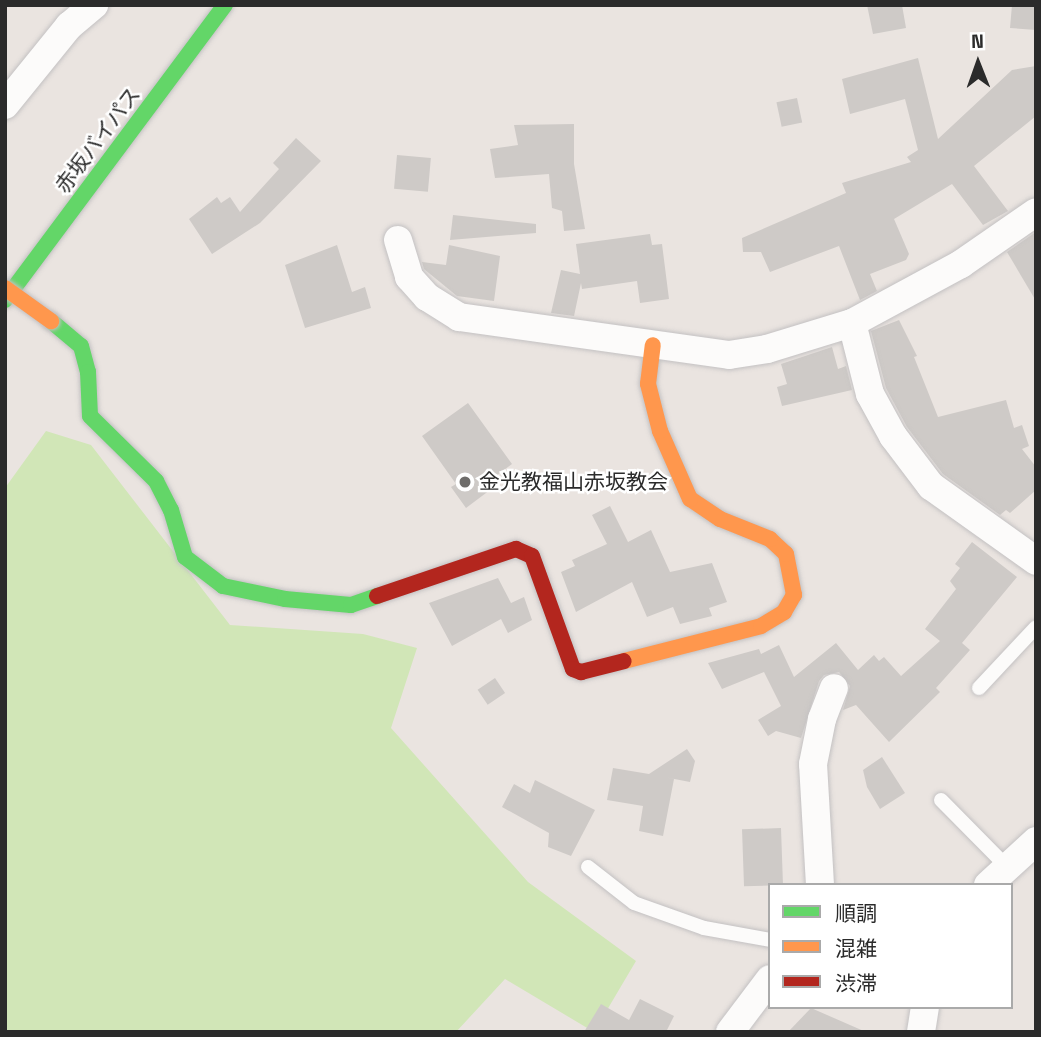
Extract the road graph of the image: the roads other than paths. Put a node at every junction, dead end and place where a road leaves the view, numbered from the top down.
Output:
1 (94, 5) edge
2 (209, 5) edge
3 (225, 5) edge
4 (5, 105) edge
5 (1036, 212) edge
6 (398, 240) dead end
7 (5, 277) edge
8 (5, 288) edge
9 (5, 300) edge
10 (852, 323) junction
11 (653, 345) junction
12 (1036, 561) edge
13 (1036, 626) edge
14 (834, 688) dead end
15 (978, 688) dead end
16 (941, 800) dead end
17 (1036, 841) edge
18 (588, 867) dead end
19 (998, 876) edge
20 (820, 883) edge
21 (768, 940) edge
22 (768, 982) edge
23 (925, 1009) edge
24 (730, 1032) edge
25 (921, 1032) edge

1 - 4 street
2 - 7 main road, 赤坂バイパス
3 - 9 main road, 赤坂バイパス
5 - 10 street
6 - 11 street
8 - 11 main road, bridge
10 - 11 street
10 - 12 street
13 - 15 lane
14 - 20 street
16 - 19 lane
17 - 19 street
18 - 21 lane
22 - 24 street
23 - 25 street

